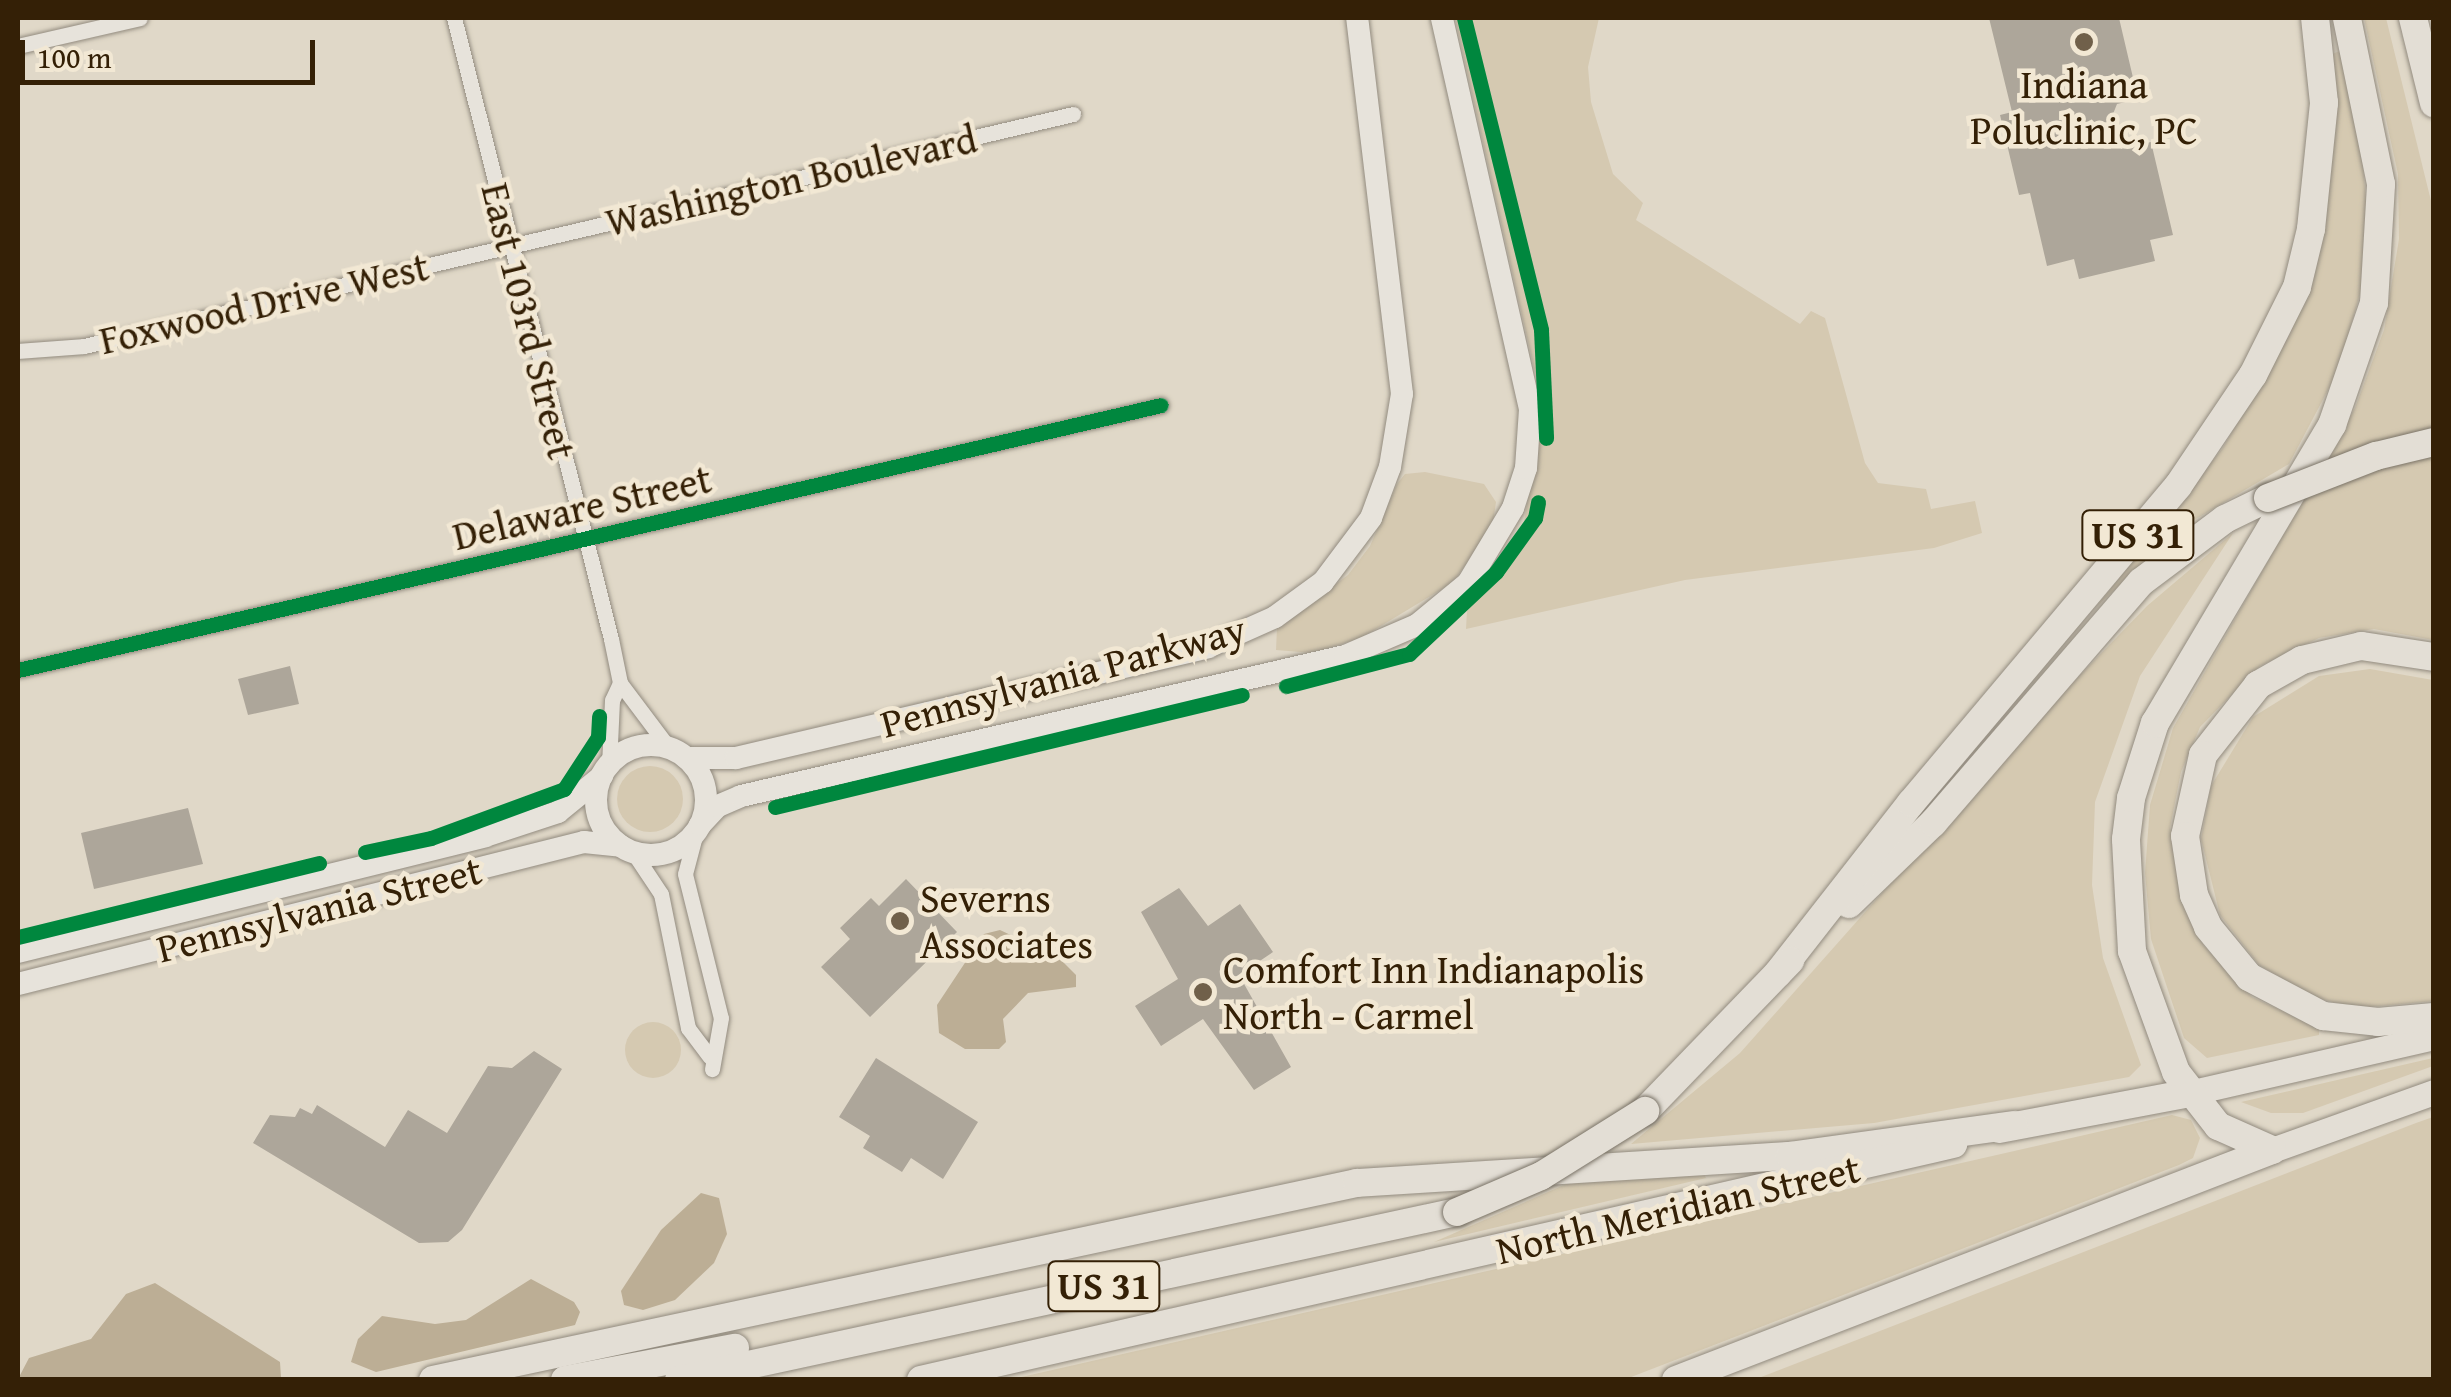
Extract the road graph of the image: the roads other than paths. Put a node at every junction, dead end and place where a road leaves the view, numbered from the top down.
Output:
1 (140, 18) edge
2 (454, 18) edge
3 (1357, 18) edge
4 (1442, 18) edge
5 (2315, 18) edge
6 (2346, 18) edge
7 (2413, 18) edge
8 (18, 46) edge
9 (2434, 103) edge
10 (1073, 114) dead end
11 (509, 246) junction
12 (18, 351) edge
13 (1161, 405) dead end
14 (2434, 442) edge
15 (586, 540) junction
16 (2434, 657) edge
17 (18, 670) edge
18 (620, 684) junction
19 (678, 753) junction
20 (605, 770) junction
21 (698, 828) junction
22 (627, 849) junction
23 (18, 952) edge
24 (1778, 973) junction
25 (18, 984) edge
26 (2434, 1017) edge
27 (2434, 1037) edge
28 (2434, 1092) edge
29 (2188, 1094) junction
30 (2014, 1125) junction
31 (2272, 1150) junction
32 (958, 1314) junction
33 (434, 1380) edge
34 (565, 1380) edge
35 (679, 1380) edge
36 (921, 1380) edge
37 (1676, 1380) edge

1 - 8 street
2 - 11 street, East 103rd Street
3 - 19 main road, Pennsylvania Parkway
4 - 21 main road, Pennsylvania Parkway
5 - 24 highway, US 31
6 - 29 highway
7 - 9 highway
10 - 11 street, Washington Boulevard
11 - 12 street, Foxwood Drive West
11 - 15 street, East 103rd Street
13 - 15 street, Delaware Street
14 - 24 highway, bridge
15 - 17 street, Delaware Street
15 - 18 street, East 103rd Street
16 - 26 highway
18 - 19 street, East 103rd Street
18 - 20 street, East 103rd Street
19 - 20 main road
19 - 21 main road
20 - 22 main road
20 - 23 main road, Pennsylvania Street
21 - 22 main road
21 - 22 street
22 - 25 main road, Pennsylvania Street
24 - 32 highway, US 31, bridge
27 - 29 main road, North Meridian Street
28 - 31 main road
29 - 30 highway, North Meridian Street
29 - 31 highway
30 - 33 highway
30 - 36 highway, North Meridian Street
31 - 37 highway
32 - 34 highway
32 - 35 highway, US 31

